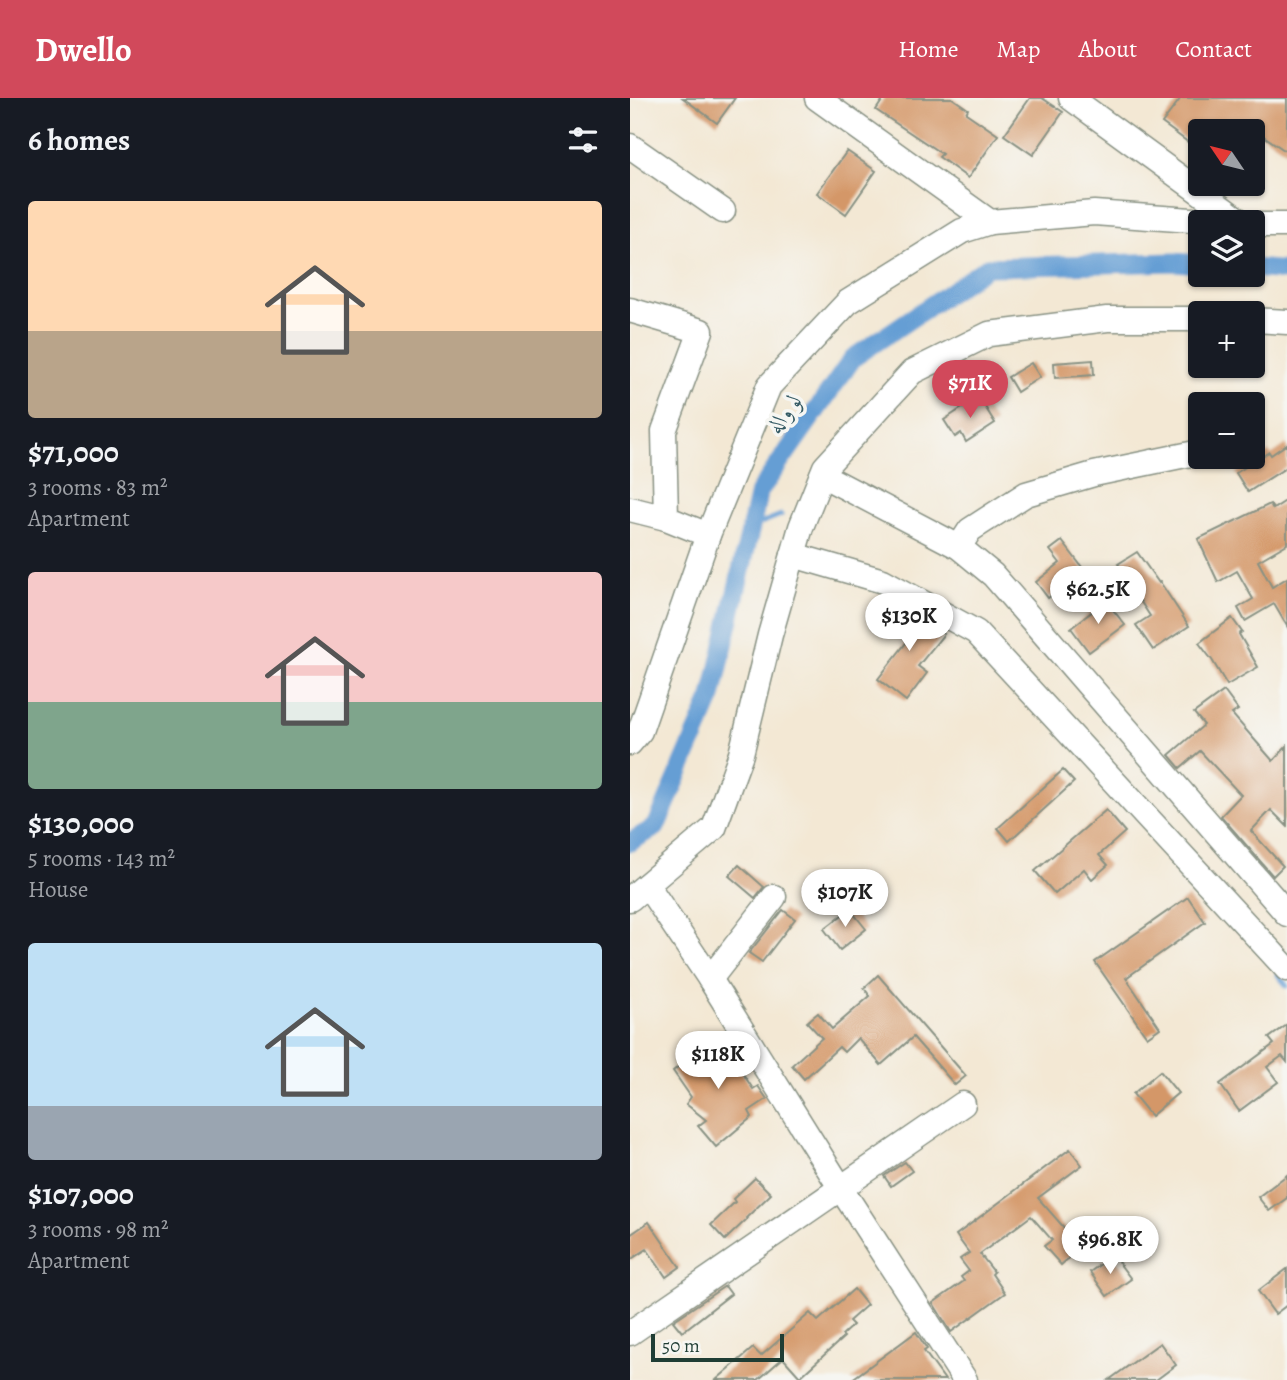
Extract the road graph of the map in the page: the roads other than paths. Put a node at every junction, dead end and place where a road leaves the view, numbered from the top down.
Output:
1 (817, 98) edge
2 (1071, 98) edge
3 (630, 146) edge
4 (1225, 210) edge
5 (723, 211) dead end
6 (1188, 220) edge
7 (990, 222) junction
8 (1265, 225) edge
9 (1287, 225) edge
10 (630, 310) edge
11 (1188, 319) edge
12 (1265, 321) edge
13 (1287, 322) edge
14 (1188, 454) edge
15 (822, 475) junction
16 (630, 509) edge
17 (666, 518) junction
18 (708, 535) junction
19 (959, 547) junction
20 (793, 555) junction
21 (633, 733) edge
22 (638, 892) edge
23 (774, 897) dead end
24 (1287, 914) edge
25 (1287, 969) edge
26 (709, 979) junction
27 (963, 1104) dead end
28 (840, 1187) junction
29 (630, 1333) edge
30 (965, 1380) edge

1 - 7 street
2 - 4 street
3 - 5 street
6 - 7 street
7 - 18 street
8 - 9 street
10 - 17 street
11 - 15 street
12 - 13 street
14 - 19 street
15 - 19 street
15 - 20 street
16 - 17 street
17 - 18 street
18 - 21 street
19 - 24 street
20 - 22 street
20 - 25 street
22 - 26 street
23 - 26 street
26 - 28 street
27 - 28 street
28 - 29 street
28 - 30 street

